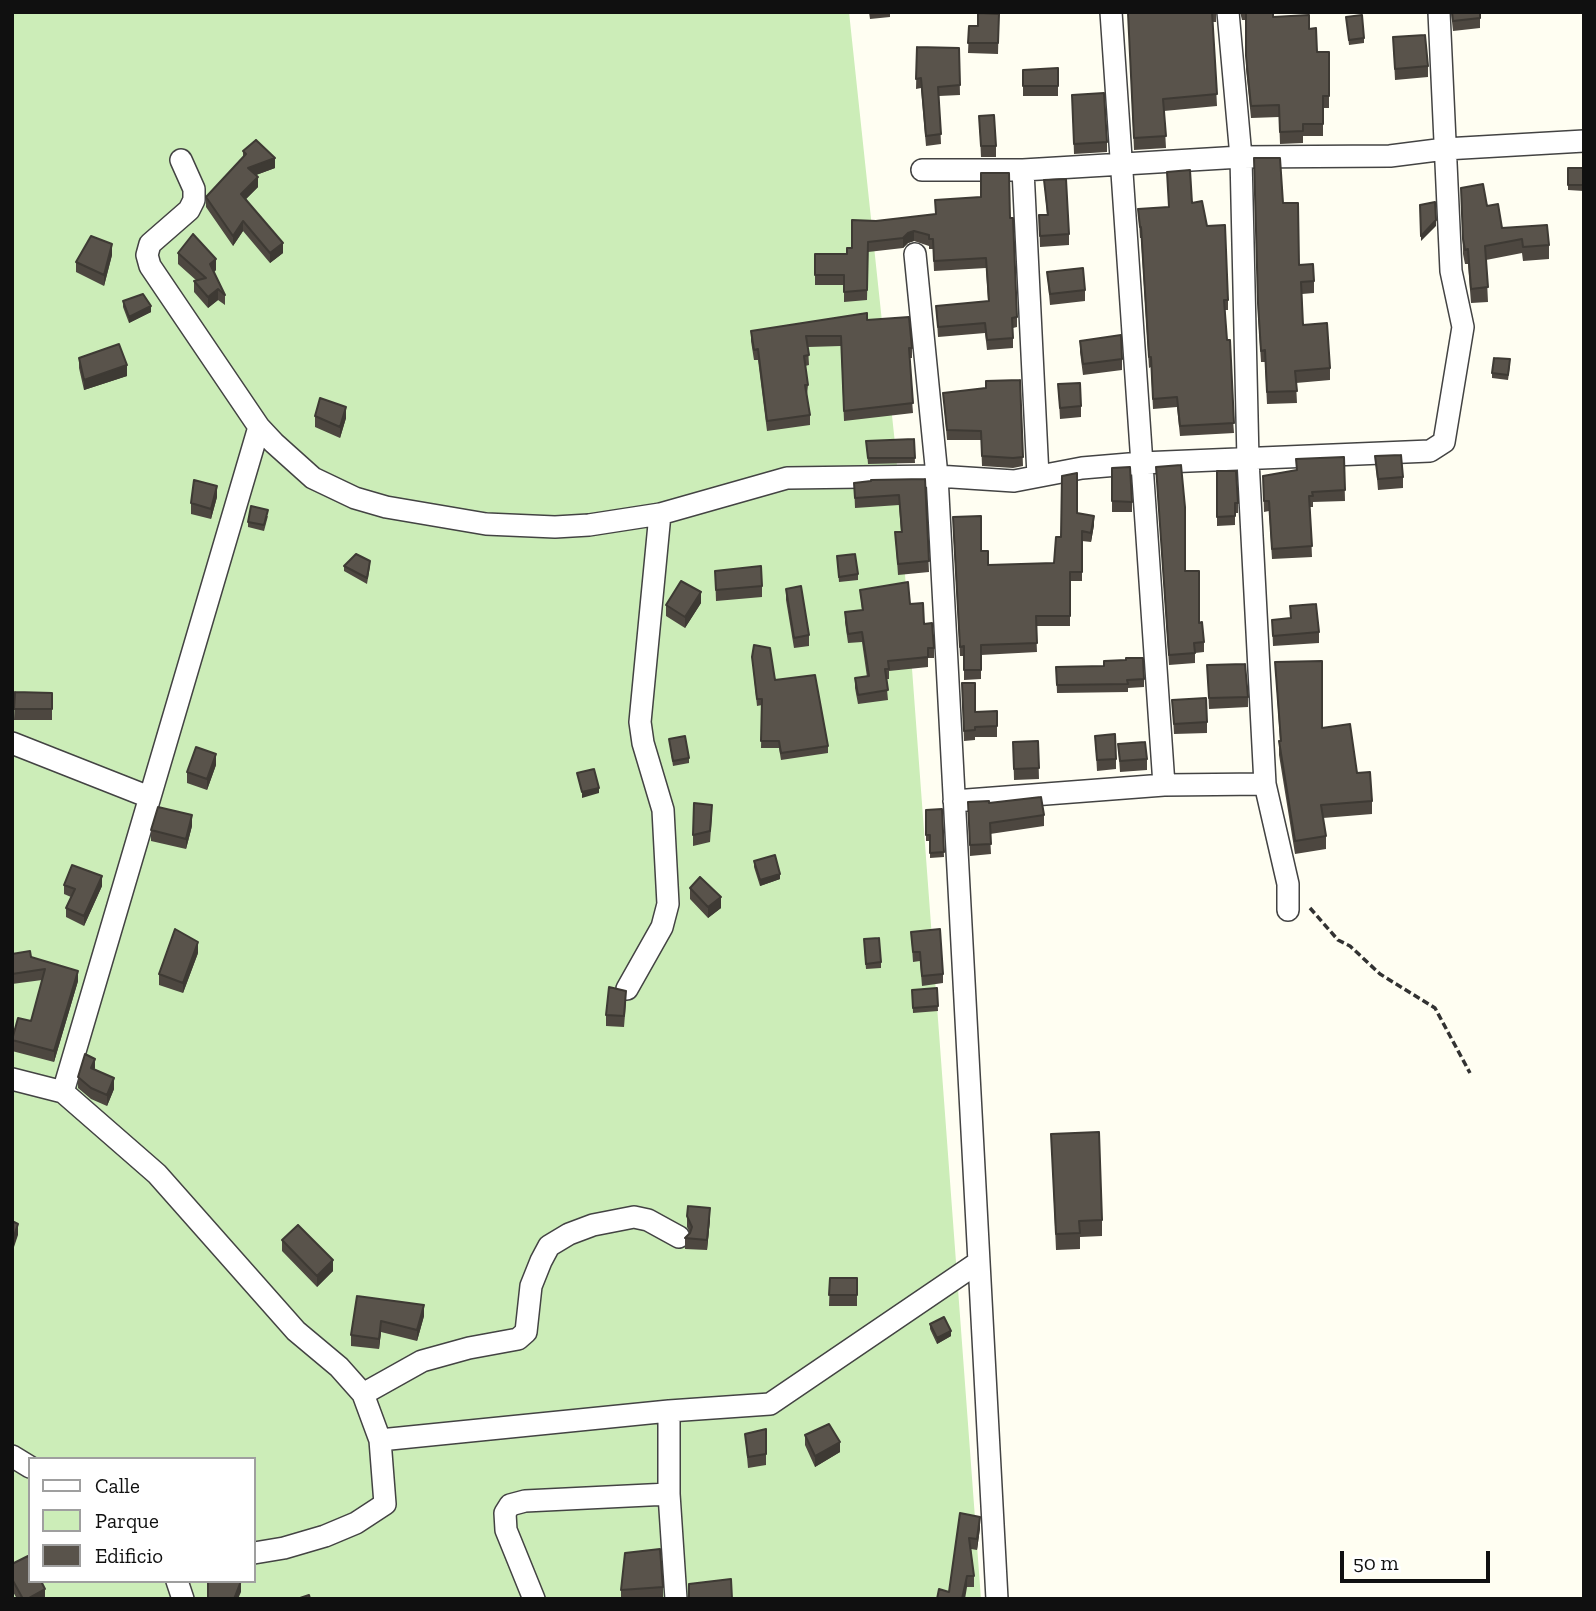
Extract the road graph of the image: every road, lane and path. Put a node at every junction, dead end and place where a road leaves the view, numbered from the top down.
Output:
1 (1111, 12) edge
2 (1228, 12) edge
3 (1439, 12) edge
4 (1584, 141) edge
5 (1446, 149) junction
6 (1241, 157) junction
7 (181, 160) dead end
8 (1121, 164) junction
9 (922, 170) dead end
10 (1023, 170) junction
11 (915, 254) dead end
12 (259, 427) junction
13 (1248, 460) junction
14 (1141, 463) junction
15 (937, 476) junction
16 (1038, 476) junction
17 (660, 514) junction
18 (12, 743) edge
19 (1265, 784) junction
20 (1164, 785) junction
21 (149, 797) junction
22 (954, 801) junction
23 (1288, 884) junction
24 (1289, 910) dead end
25 (627, 989) edge
26 (1469, 1073) dead end
27 (12, 1079) edge
28 (63, 1092) junction
29 (679, 1237) dead end
30 (979, 1262) junction
31 (363, 1394) junction
32 (669, 1411) junction
33 (380, 1440) junction
34 (12, 1456) edge
35 (28, 1466) edge
36 (669, 1494) junction
37 (256, 1553) edge
38 (534, 1599) edge
39 (676, 1599) edge
40 (997, 1599) edge

1 - 8 street
2 - 6 street
3 - 5 street
4 - 5 street
5 - 6 street
5 - 13 street
6 - 8 street
6 - 13 street
7 - 12 street
8 - 10 street
8 - 14 street
9 - 10 street
10 - 16 street
11 - 15 street
12 - 17 street
12 - 21 street
13 - 14 street
13 - 19 street
14 - 16 street
14 - 20 street
15 - 16 street
15 - 17 street
15 - 22 street
17 - 25 street
18 - 21 street
19 - 20 street
19 - 23 street
20 - 22 street
21 - 28 street
22 - 30 street
23 - 24 street
23 - 26 path
27 - 28 street
28 - 31 street
29 - 31 street
30 - 32 street
30 - 40 street
31 - 33 street
32 - 33 street
32 - 36 street
33 - 37 street
34 - 35 street
36 - 38 street
36 - 39 street

